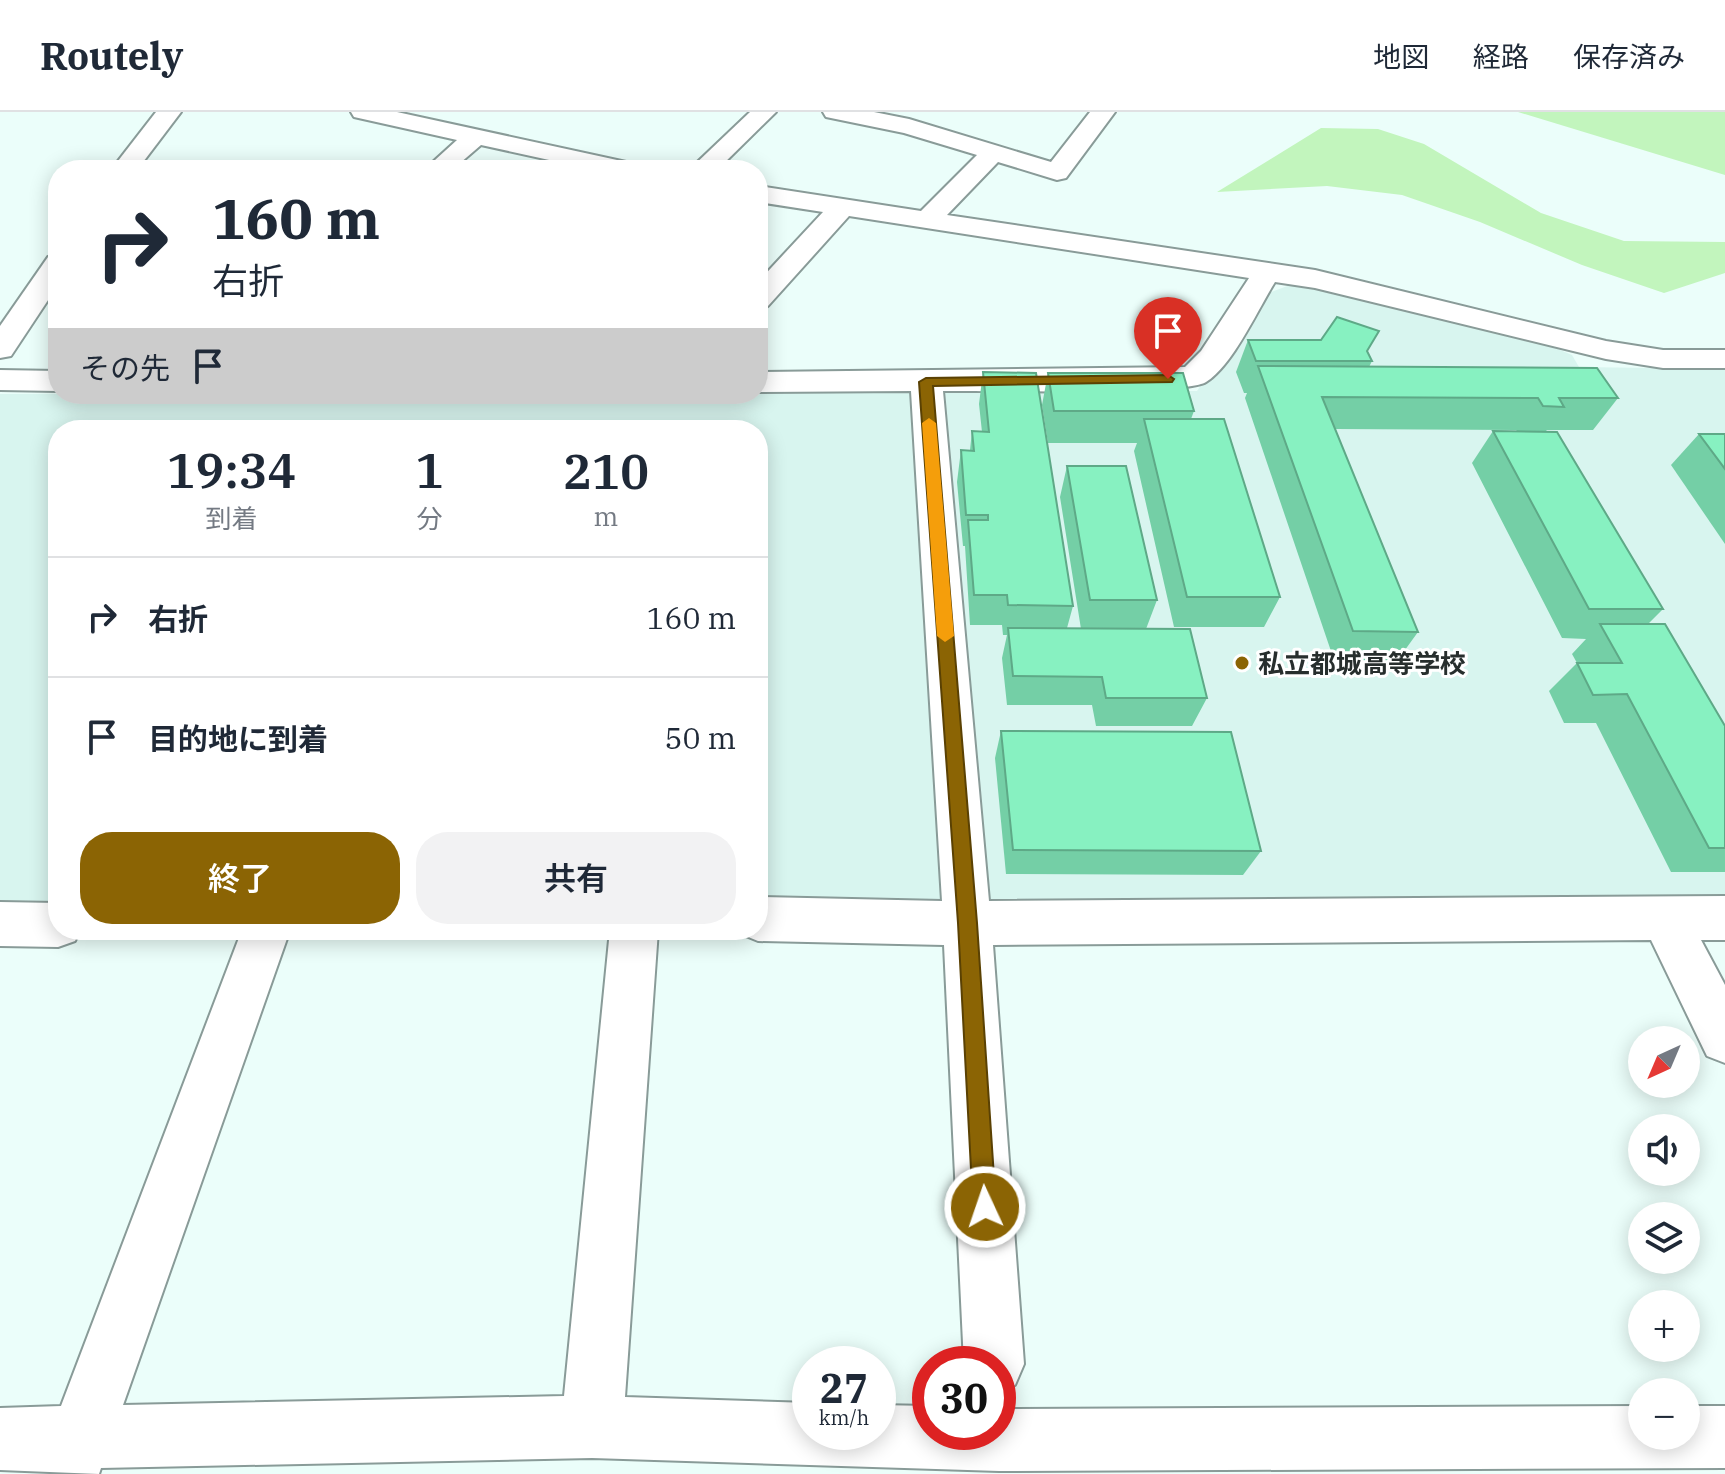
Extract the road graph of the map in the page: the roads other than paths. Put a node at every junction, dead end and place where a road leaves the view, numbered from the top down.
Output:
1 (169, 112) edge
2 (363, 112) edge
3 (764, 112) edge
4 (835, 112) edge
5 (1103, 112) edge
6 (916, 119) edge
7 (477, 135) junction
8 (993, 153) junction
9 (132, 160) edge
10 (448, 160) edge
11 (581, 160) edge
12 (713, 160) edge
13 (768, 198) edge
14 (841, 208) junction
15 (929, 218) junction
16 (1267, 272) junction
17 (48, 278) edge
18 (768, 289) edge
19 (0, 349) edge
20 (1725, 359) edge
21 (0, 380) edge
22 (48, 381) edge
23 (768, 382) edge
24 (926, 382) junction
25 (1665, 918) junction
26 (1725, 918) edge
27 (768, 919) edge
28 (967, 923) junction
29 (0, 924) edge
30 (48, 925) edge
31 (262, 940) edge
32 (633, 940) edge
33 (1725, 1038) edge
34 (993, 1346) edge
35 (592, 1427) junction
36 (1725, 1437) edge
37 (0, 1439) edge
38 (912, 1443) edge
39 (1016, 1447) edge
40 (73, 1457) edge

1 - 9 street
2 - 7 street
3 - 12 street
4 - 6 street
5 - 8 street
6 - 8 street
7 - 10 street
7 - 11 street
8 - 15 street
13 - 14 street
14 - 15 street
14 - 18 street
15 - 16 street
16 - 20 street
16 - 24 street
17 - 19 street
21 - 22 street
23 - 24 street
24 - 28 street
25 - 26 street
25 - 28 street
25 - 33 street
27 - 28 street
28 - 34 street
29 - 30 street
31 - 40 street
32 - 35 street
35 - 38 street
35 - 40 street
36 - 39 street
37 - 40 street

